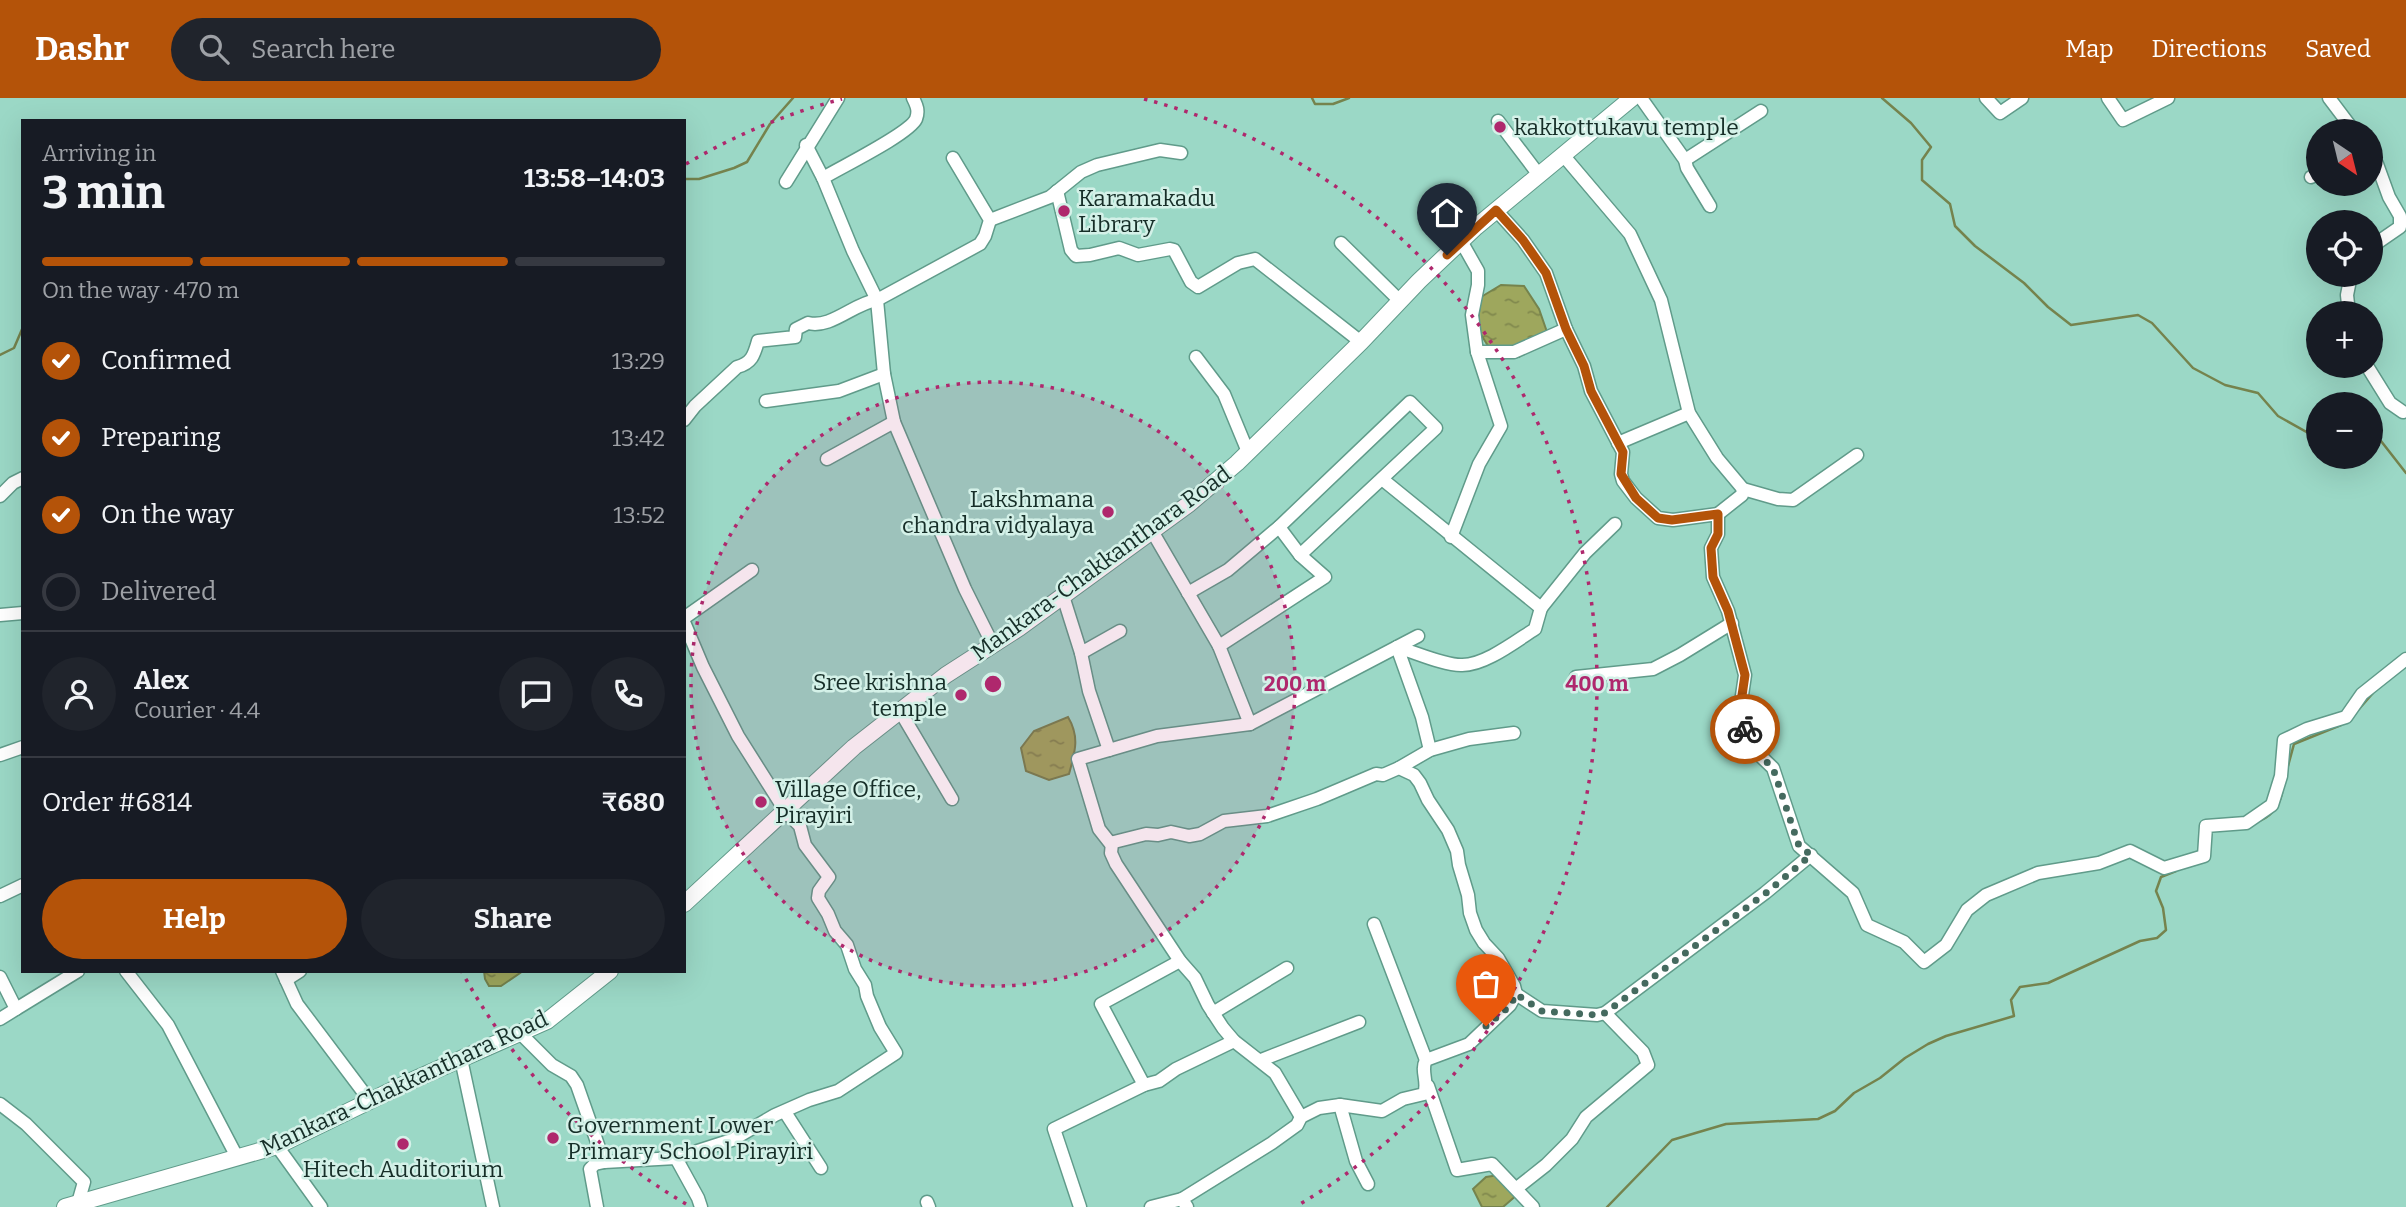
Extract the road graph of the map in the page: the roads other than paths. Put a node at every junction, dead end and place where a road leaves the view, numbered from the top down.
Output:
1 (838, 98) edge
2 (914, 98) edge
3 (1632, 98) edge
4 (1641, 98) edge
5 (1986, 98) edge
6 (2022, 98) edge
7 (2108, 98) edge
8 (2168, 98) edge
9 (2329, 98) edge
10 (1761, 111) dead end
11 (2345, 119) edge
12 (1498, 121) dead end
13 (807, 145) junction
14 (1181, 153) dead end
15 (1563, 155) junction
16 (953, 158) dead end
17 (1685, 160) junction
18 (1539, 175) junction
19 (824, 178) junction
20 (786, 182) dead end
21 (2384, 183) edge
22 (1057, 191) junction
23 (1710, 206) dead end
24 (1496, 210) junction
25 (2403, 219) edge
26 (990, 220) junction
27 (2383, 239) edge
28 (1461, 242) junction
29 (1341, 243) dead end
30 (877, 300) junction
31 (1400, 301) junction
32 (1566, 329) junction
33 (1361, 342) junction
34 (1477, 352) junction
35 (1196, 357) dead end
36 (884, 374) junction
37 (2374, 378) edge
38 (766, 401) dead end
39 (2405, 412) edge
40 (1689, 413) junction
41 (686, 417) edge
42 (894, 422) junction
43 (1618, 443) junction
44 (1248, 452) junction
45 (1857, 455) dead end
46 (827, 459) dead end
47 (21, 479) edge
48 (1382, 479) junction
49 (1743, 489) junction
50 (0, 496) edge
51 (1718, 514) junction
52 (1615, 524) dead end
53 (1279, 527) junction
54 (1152, 531) junction
55 (1451, 537) junction
56 (1300, 555) junction
57 (752, 570) dead end
58 (1188, 593) junction
59 (1063, 596) junction
60 (1541, 608) junction
61 (21, 613) edge
62 (0, 615) edge
63 (686, 619) edge
64 (1732, 623) junction
65 (686, 625) edge
66 (1120, 631) dead end
67 (1418, 636) dead end
68 (993, 645) junction
69 (1219, 646) junction
70 (1398, 647) junction
71 (1081, 653) junction
72 (2406, 659) edge
73 (1576, 677) dead end
74 (900, 710) junction
75 (1250, 723) junction
76 (1514, 733) dead end
77 (21, 748) edge
78 (1109, 750) junction
79 (1430, 750) junction
80 (0, 755) edge
81 (1399, 768) junction
82 (952, 799) dead end
83 (786, 812) junction
84 (1112, 843) junction
85 (1811, 855) junction
86 (21, 886) edge
87 (0, 896) edge
88 (686, 902) edge
89 (1374, 924) dead end
90 (1180, 961) junction
91 (1287, 968) dead end
92 (75, 973) edge
93 (128, 973) edge
94 (607, 973) edge
95 (284, 976) edge
96 (0, 977) edge
97 (1516, 994) junction
98 (16, 1009) junction
99 (1213, 1013) junction
100 (1605, 1013) junction
101 (0, 1019) edge
102 (1359, 1021) dead end
103 (520, 1033) junction
104 (1234, 1041) junction
105 (461, 1059) junction
106 (1261, 1060) junction
107 (1426, 1060) junction
108 (1144, 1085) junction
109 (1428, 1086) junction
110 (370, 1101) junction
111 (0, 1104) edge
112 (1340, 1105) junction
113 (785, 1112) junction
114 (1301, 1117) junction
115 (277, 1146) junction
116 (237, 1157) junction
117 (676, 1157) junction
118 (604, 1162) junction
119 (821, 1168) dead end
120 (1368, 1184) dead end
121 (1517, 1188) junction
122 (1184, 1203) edge
123 (72, 1205) edge
124 (321, 1207) edge
125 (493, 1207) edge
126 (597, 1207) edge
127 (701, 1207) edge
128 (1080, 1207) edge
129 (1151, 1207) edge
130 (1533, 1207) edge

1 - 13 street
2 - 19 street
3 - 15 main road, Mankara-Chakkanthara Road
4 - 17 street
5 - 6 street
7 - 8 street
9 - 11 street
10 - 17 street
12 - 18 street
13 - 19 street
13 - 20 street
14 - 22 street
15 - 18 main road, Mankara-Chakkanthara Road
15 - 40 street
16 - 26 street
17 - 23 street
18 - 24 main road, Mankara-Chakkanthara Road
19 - 30 street
21 - 25 street
22 - 26 street
22 - 33 street
24 - 28 main road, Mankara-Chakkanthara Road
24 - 32 street
25 - 27 street
26 - 30 street
28 - 31 main road, Mankara-Chakkanthara Road
28 - 34 street
29 - 31 street
30 - 36 street
30 - 41 street
31 - 33 main road, Mankara-Chakkanthara Road
32 - 34 street
32 - 43 street
33 - 44 main road, Mankara-Chakkanthara Road
34 - 55 street
35 - 44 street
36 - 38 street
36 - 42 street
37 - 39 street
40 - 43 street
40 - 49 street
42 - 46 street
42 - 68 street
43 - 51 street
44 - 54 main road, Mankara-Chakkanthara Road
45 - 49 street
47 - 50 street
48 - 53 street
48 - 55 street
48 - 56 street
49 - 51 street
51 - 64 street
52 - 60 street
53 - 56 street
53 - 58 street
54 - 58 street
54 - 59 main road, Mankara-Chakkanthara Road
55 - 60 street
56 - 69 street
57 - 63 street
58 - 69 street
59 - 68 main road, Mankara-Chakkanthara Road
59 - 71 street
60 - 70 street
61 - 62 street
64 - 73 street
64 - 85 street
65 - 83 street
66 - 71 street
67 - 70 street
68 - 74 main road, Mankara-Chakkanthara Road
69 - 75 street
70 - 75 street
70 - 79 street
71 - 78 street
72 - 85 street
74 - 82 street
74 - 83 main road, Mankara-Chakkanthara Road
75 - 78 street
76 - 79 street
77 - 80 street
78 - 84 street
79 - 81 street
81 - 84 street
81 - 97 street
83 - 88 main road, Mankara-Chakkanthara Road
83 - 113 street
84 - 90 street
85 - 100 street
86 - 87 street
89 - 107 street
90 - 99 street
90 - 108 street
91 - 99 street
92 - 98 street
93 - 116 street
94 - 103 main road, Mankara-Chakkanthara Road
95 - 110 street
96 - 98 street
97 - 100 street
97 - 107 street
98 - 101 street
99 - 104 street
100 - 121 street
102 - 106 street
103 - 105 main road, Mankara-Chakkanthara Road
103 - 118 street
104 - 106 street
104 - 108 street
105 - 110 main road, Mankara-Chakkanthara Road
105 - 125 street
106 - 114 street
107 - 109 street
108 - 128 street
109 - 112 street
109 - 121 street
110 - 115 main road, Mankara-Chakkanthara Road
111 - 123 street
112 - 114 street
112 - 120 street
113 - 117 street
113 - 119 street
114 - 122 street
115 - 116 main road, Mankara-Chakkanthara Road
115 - 124 street
116 - 123 main road, Mankara-Chakkanthara Road
117 - 118 street
117 - 127 street
118 - 126 street
121 - 130 street
122 - 129 street

